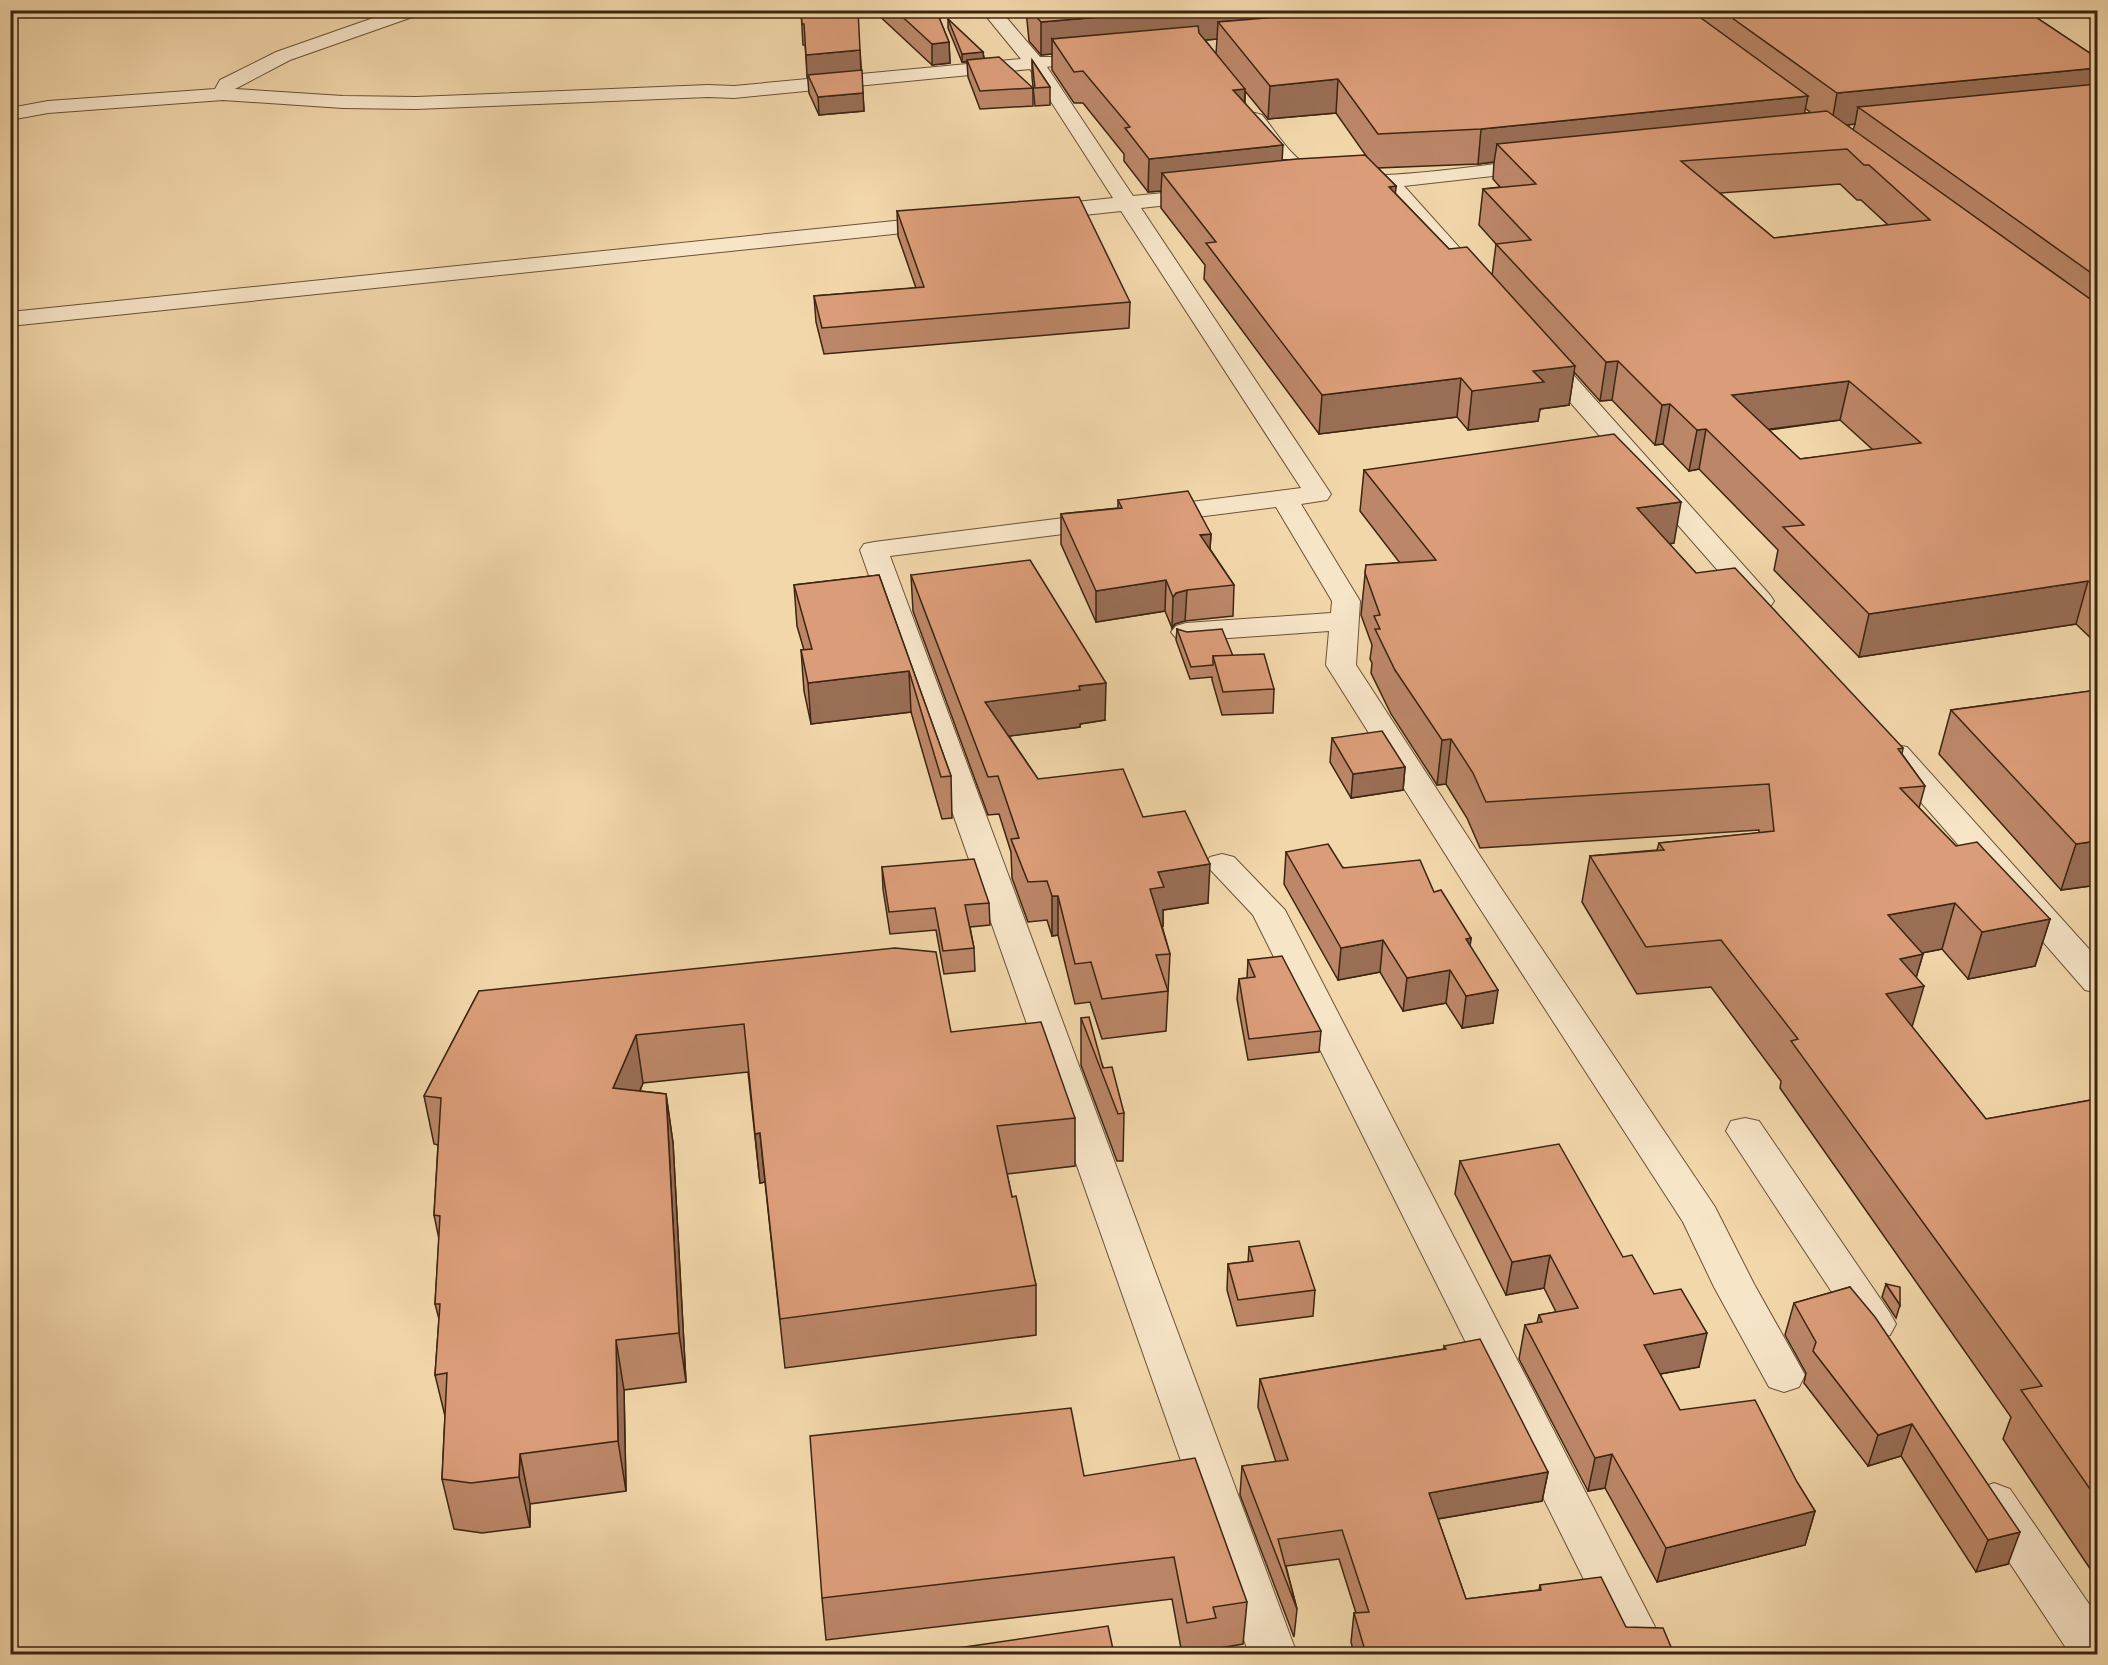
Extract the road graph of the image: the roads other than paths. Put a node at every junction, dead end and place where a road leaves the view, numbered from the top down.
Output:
1 (415, 10) edge
2 (990, 10) edge
3 (1070, 60) edge
4 (1035, 63) junction
5 (223, 94) junction
6 (1242, 103) edge
7 (10, 114) edge
8 (1554, 163) edge
9 (1336, 181) junction
10 (1388, 181) junction
11 (1290, 186) edge
12 (1232, 192) edge
13 (1127, 203) junction
14 (1021, 214) edge
15 (963, 221) edge
16 (1491, 296) edge
17 (10, 319) edge
18 (1522, 332) edge
19 (1284, 498) junction
20 (1774, 617) edge
21 (1345, 621) junction
22 (1186, 632) edge
23 (1877, 733) edge
24 (1222, 864) dead end
25 (2097, 982) edge
26 (1745, 1131) dead end
27 (1897, 1358) edge
28 (1784, 1375) dead end
29 (1970, 1467) edge
30 (1273, 1654) edge
31 (1645, 1654) edge
32 (2096, 1654) edge

1 - 5 street
2 - 4 street
3 - 4 street
4 - 5 street
4 - 13 street
5 - 7 street
6 - 9 street
8 - 10 street
9 - 10 street
9 - 11 street
10 - 16 street
12 - 13 street
13 - 14 street
13 - 19 street
15 - 17 street
18 - 20 street
19 - 21 street
19 - 30 street
21 - 22 street
21 - 28 street
23 - 25 street
24 - 31 street
26 - 27 street
29 - 32 street

